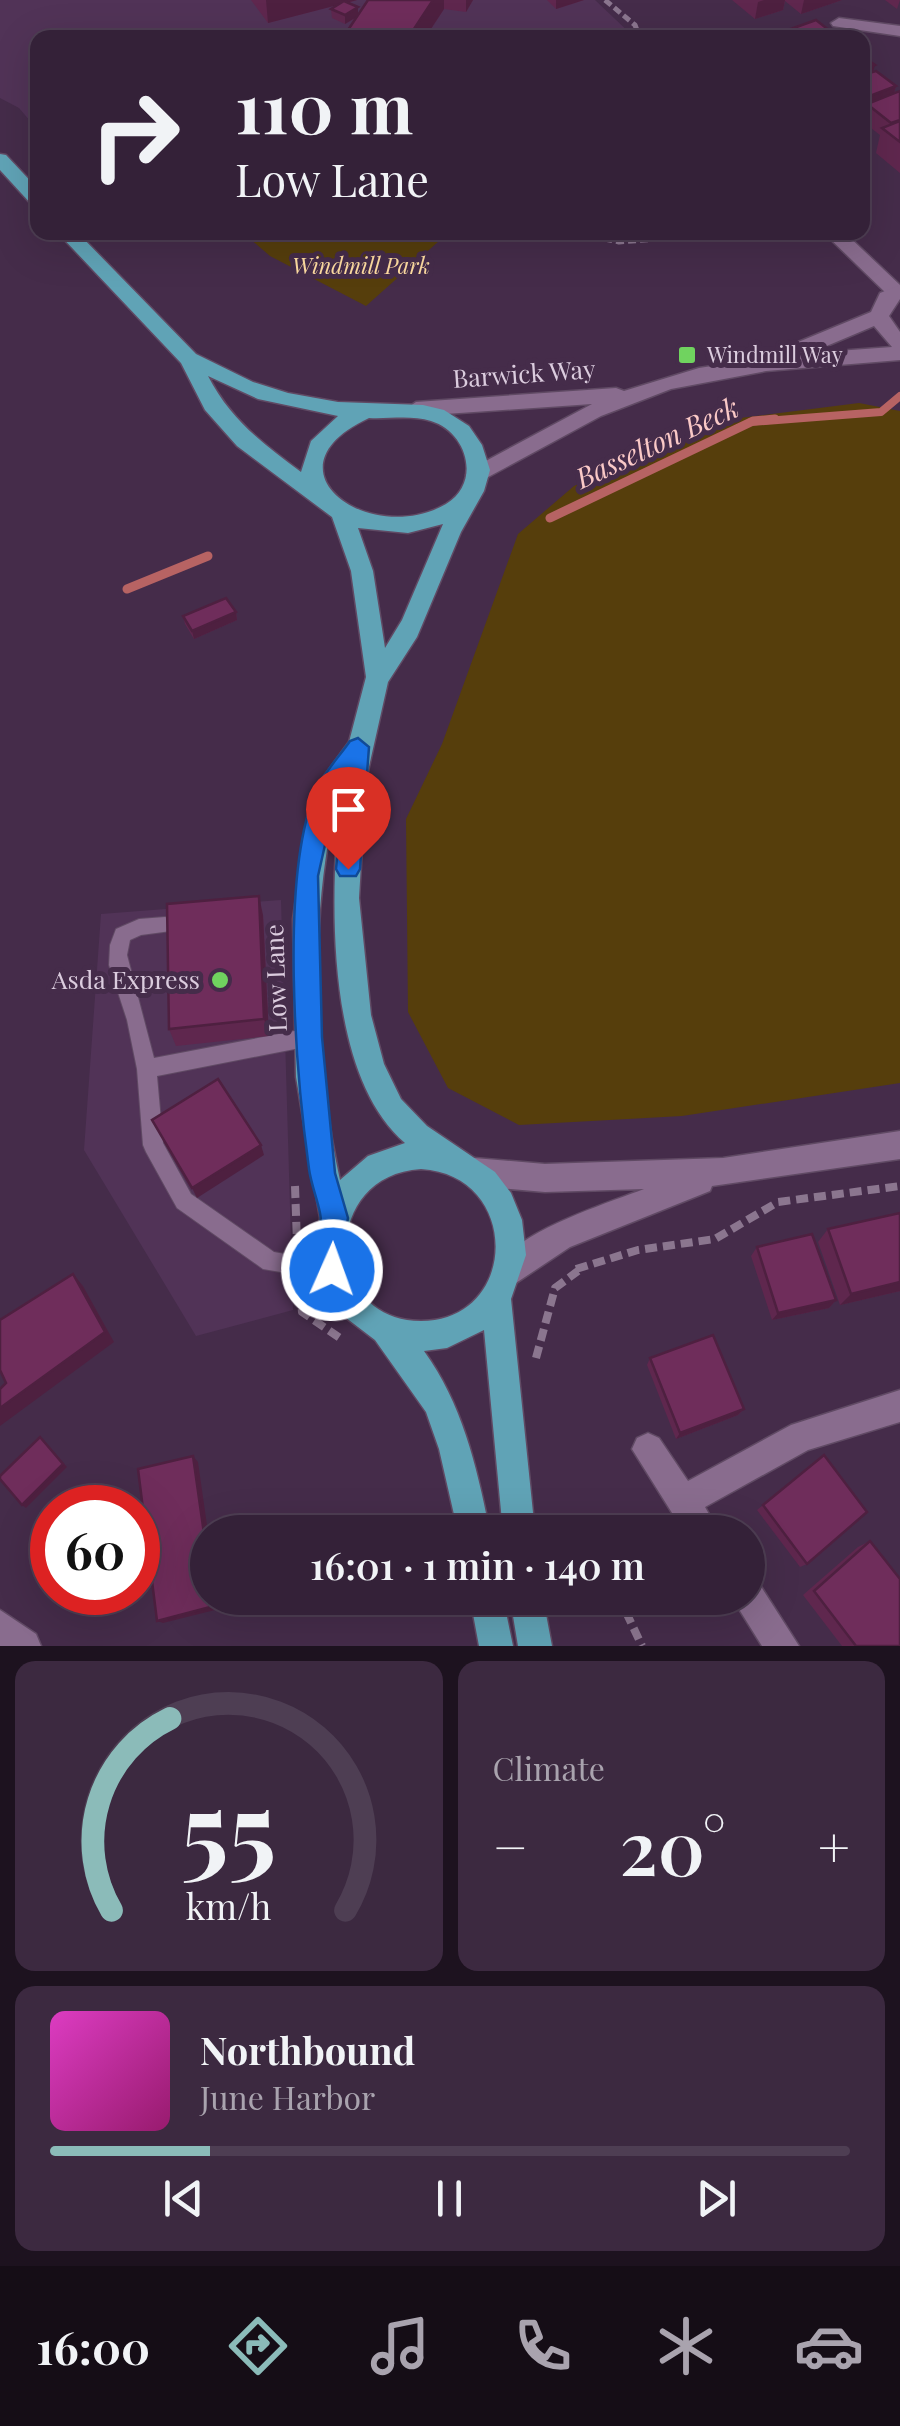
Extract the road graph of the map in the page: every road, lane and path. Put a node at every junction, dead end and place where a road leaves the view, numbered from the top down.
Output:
1 (605, 0) edge
2 (839, 23) dead end
3 (637, 30) edge
4 (860, 30) edge
5 (900, 32) edge
6 (870, 33) edge
7 (0, 159) edge
8 (30, 192) edge
9 (74, 240) edge
10 (594, 240) edge
11 (660, 240) edge
12 (841, 240) edge
13 (898, 291) edge
14 (879, 316) junction
15 (900, 343) edge
16 (900, 353) edge
17 (189, 359) junction
18 (768, 362) junction
19 (636, 394) junction
20 (416, 410) junction
21 (368, 411) junction
22 (477, 475) junction
23 (319, 496) junction
24 (466, 498) junction
25 (343, 516) junction
26 (378, 677) junction
27 (358, 747) junction
28 (165, 924) edge
29 (310, 1037) junction
30 (147, 1069) junction
31 (900, 1145) edge
32 (461, 1165) junction
33 (723, 1172) junction
34 (335, 1218) junction
35 (332, 1270) junction
36 (502, 1286) junction
37 (387, 1332) junction
38 (900, 1406) edge
39 (648, 1449) dead end
40 (682, 1502) junction
41 (470, 1515) edge
42 (518, 1515) edge
43 (691, 1515) edge
44 (490, 1615) edge
45 (530, 1615) edge
46 (627, 1615) edge
47 (760, 1615) edge
48 (0, 1627) edge
49 (24, 1646) edge
50 (496, 1646) edge
51 (535, 1646) edge
52 (642, 1646) edge
53 (782, 1646) edge

1 - 3 path
2 - 4 street
5 - 6 street
7 - 8 main road
9 - 17 main road
10 - 11 path
12 - 13 street
13 - 14 street
14 - 15 street
14 - 18 street, Barwick Way
16 - 18 street, Barwick Way
17 - 21 main road
17 - 23 main road
18 - 19 street, Barwick Way
19 - 20 street, Barwick Way
19 - 22 street, Barwick Way
20 - 21 main road
20 - 22 main road
21 - 23 main road
22 - 24 main road
23 - 25 main road
24 - 25 main road
24 - 26 main road, Low Lane
25 - 26 main road, Low Lane
26 - 27 main road, Low Lane
27 - 29 main road, Low Lane
27 - 32 main road, Low Lane
28 - 30 lane
29 - 30 lane
29 - 34 main road, Low Lane
30 - 35 lane
31 - 33 street
32 - 33 street
32 - 34 main road
32 - 36 main road, Low Lane
33 - 36 street
34 - 35 main road, Low Lane
35 - 37 main road
36 - 37 main road
36 - 42 main road, Low Lane
37 - 41 main road
38 - 40 street
39 - 40 street
40 - 43 street
44 - 50 main road
45 - 51 main road
46 - 52 path
47 - 53 street
48 - 49 street

